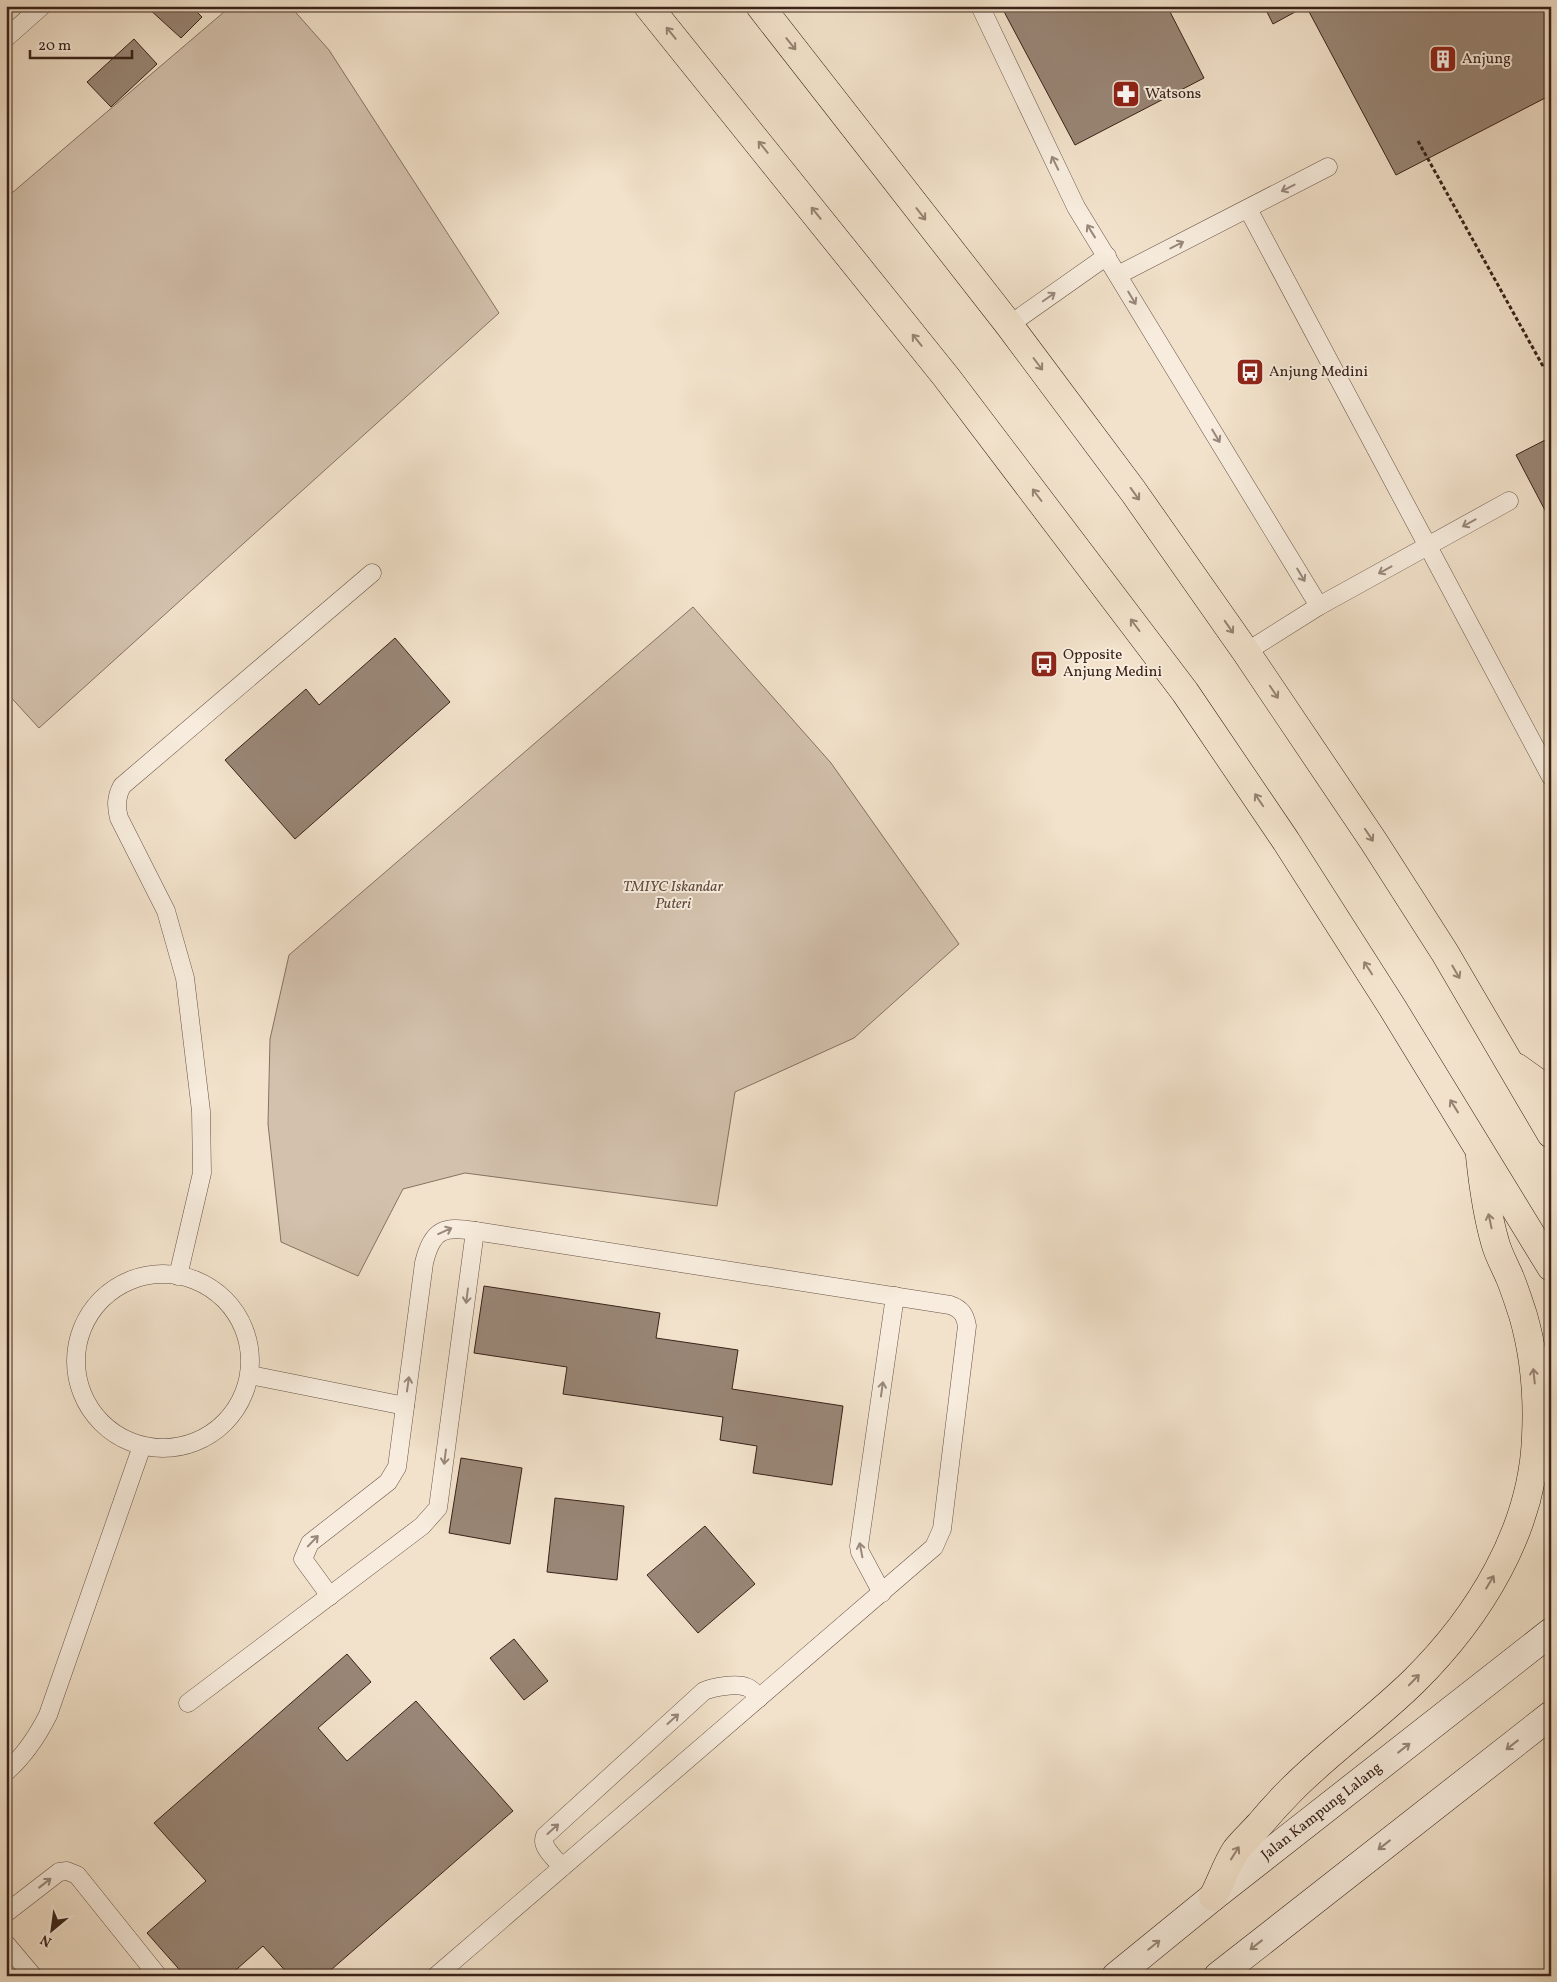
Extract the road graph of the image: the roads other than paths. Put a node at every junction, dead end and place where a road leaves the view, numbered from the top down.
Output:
1 (42, 6) edge
2 (648, 6) edge
3 (760, 6) edge
4 (980, 6) edge
5 (6, 38) edge
6 (1328, 168) dead end
7 (1248, 209) junction
8 (1106, 256) junction
9 (1118, 275) junction
10 (1009, 325) junction
11 (1510, 501) dead end
12 (1428, 546) junction
13 (372, 573) dead end
14 (1320, 606) junction
15 (1246, 652) junction
16 (1551, 777) edge
17 (1507, 1060) junction
18 (1551, 1092) edge
19 (1551, 1134) edge
20 (1480, 1147) junction
21 (475, 1231) junction
22 (1551, 1266) edge
23 (178, 1276) junction
24 (895, 1296) junction
25 (250, 1376) junction
26 (405, 1406) junction
27 (142, 1446) junction
28 (882, 1593) junction
29 (330, 1596) junction
30 (1551, 1632) edge
31 (759, 1698) junction
32 (188, 1703) dead end
33 (1551, 1715) edge
34 (6, 1772) edge
35 (562, 1867) junction
36 (1213, 1897) junction
37 (6, 1913) edge
38 (6, 1944) edge
39 (33, 1976) edge
40 (158, 1976) edge
41 (436, 1976) edge
42 (1116, 1976) edge
43 (1218, 1976) edge

1 - 5 lane
20 -> 2 highway
3 -> 10 highway
8 -> 4 lane
6 -> 7 lane
9 -> 7 lane
7 - 12 lane
8 - 9 lane
10 -> 8 lane
9 -> 14 lane
10 -> 15 highway
11 -> 12 lane
12 -> 14 lane
12 - 16 lane
13 - 23 lane
14 - 15 lane
15 -> 17 highway
17 - 18 highway
17 - 19 highway
20 - 22 highway
36 -> 20 highway
21 - 24 lane
26 -> 21 lane
21 -> 29 lane
23 - 25 lane
23 - 27 lane
28 -> 24 lane
24 - 28 lane
25 - 26 lane
25 - 27 lane
29 -> 26 lane
27 - 34 lane
28 - 31 lane
29 - 32 lane
36 -> 30 main road, Jalan Kampung Lalang
31 - 35 lane
35 -> 31 lane
33 -> 43 main road
35 - 41 lane
42 -> 36 main road, Jalan Kampung Lalang
37 -> 40 lane
38 - 39 lane

